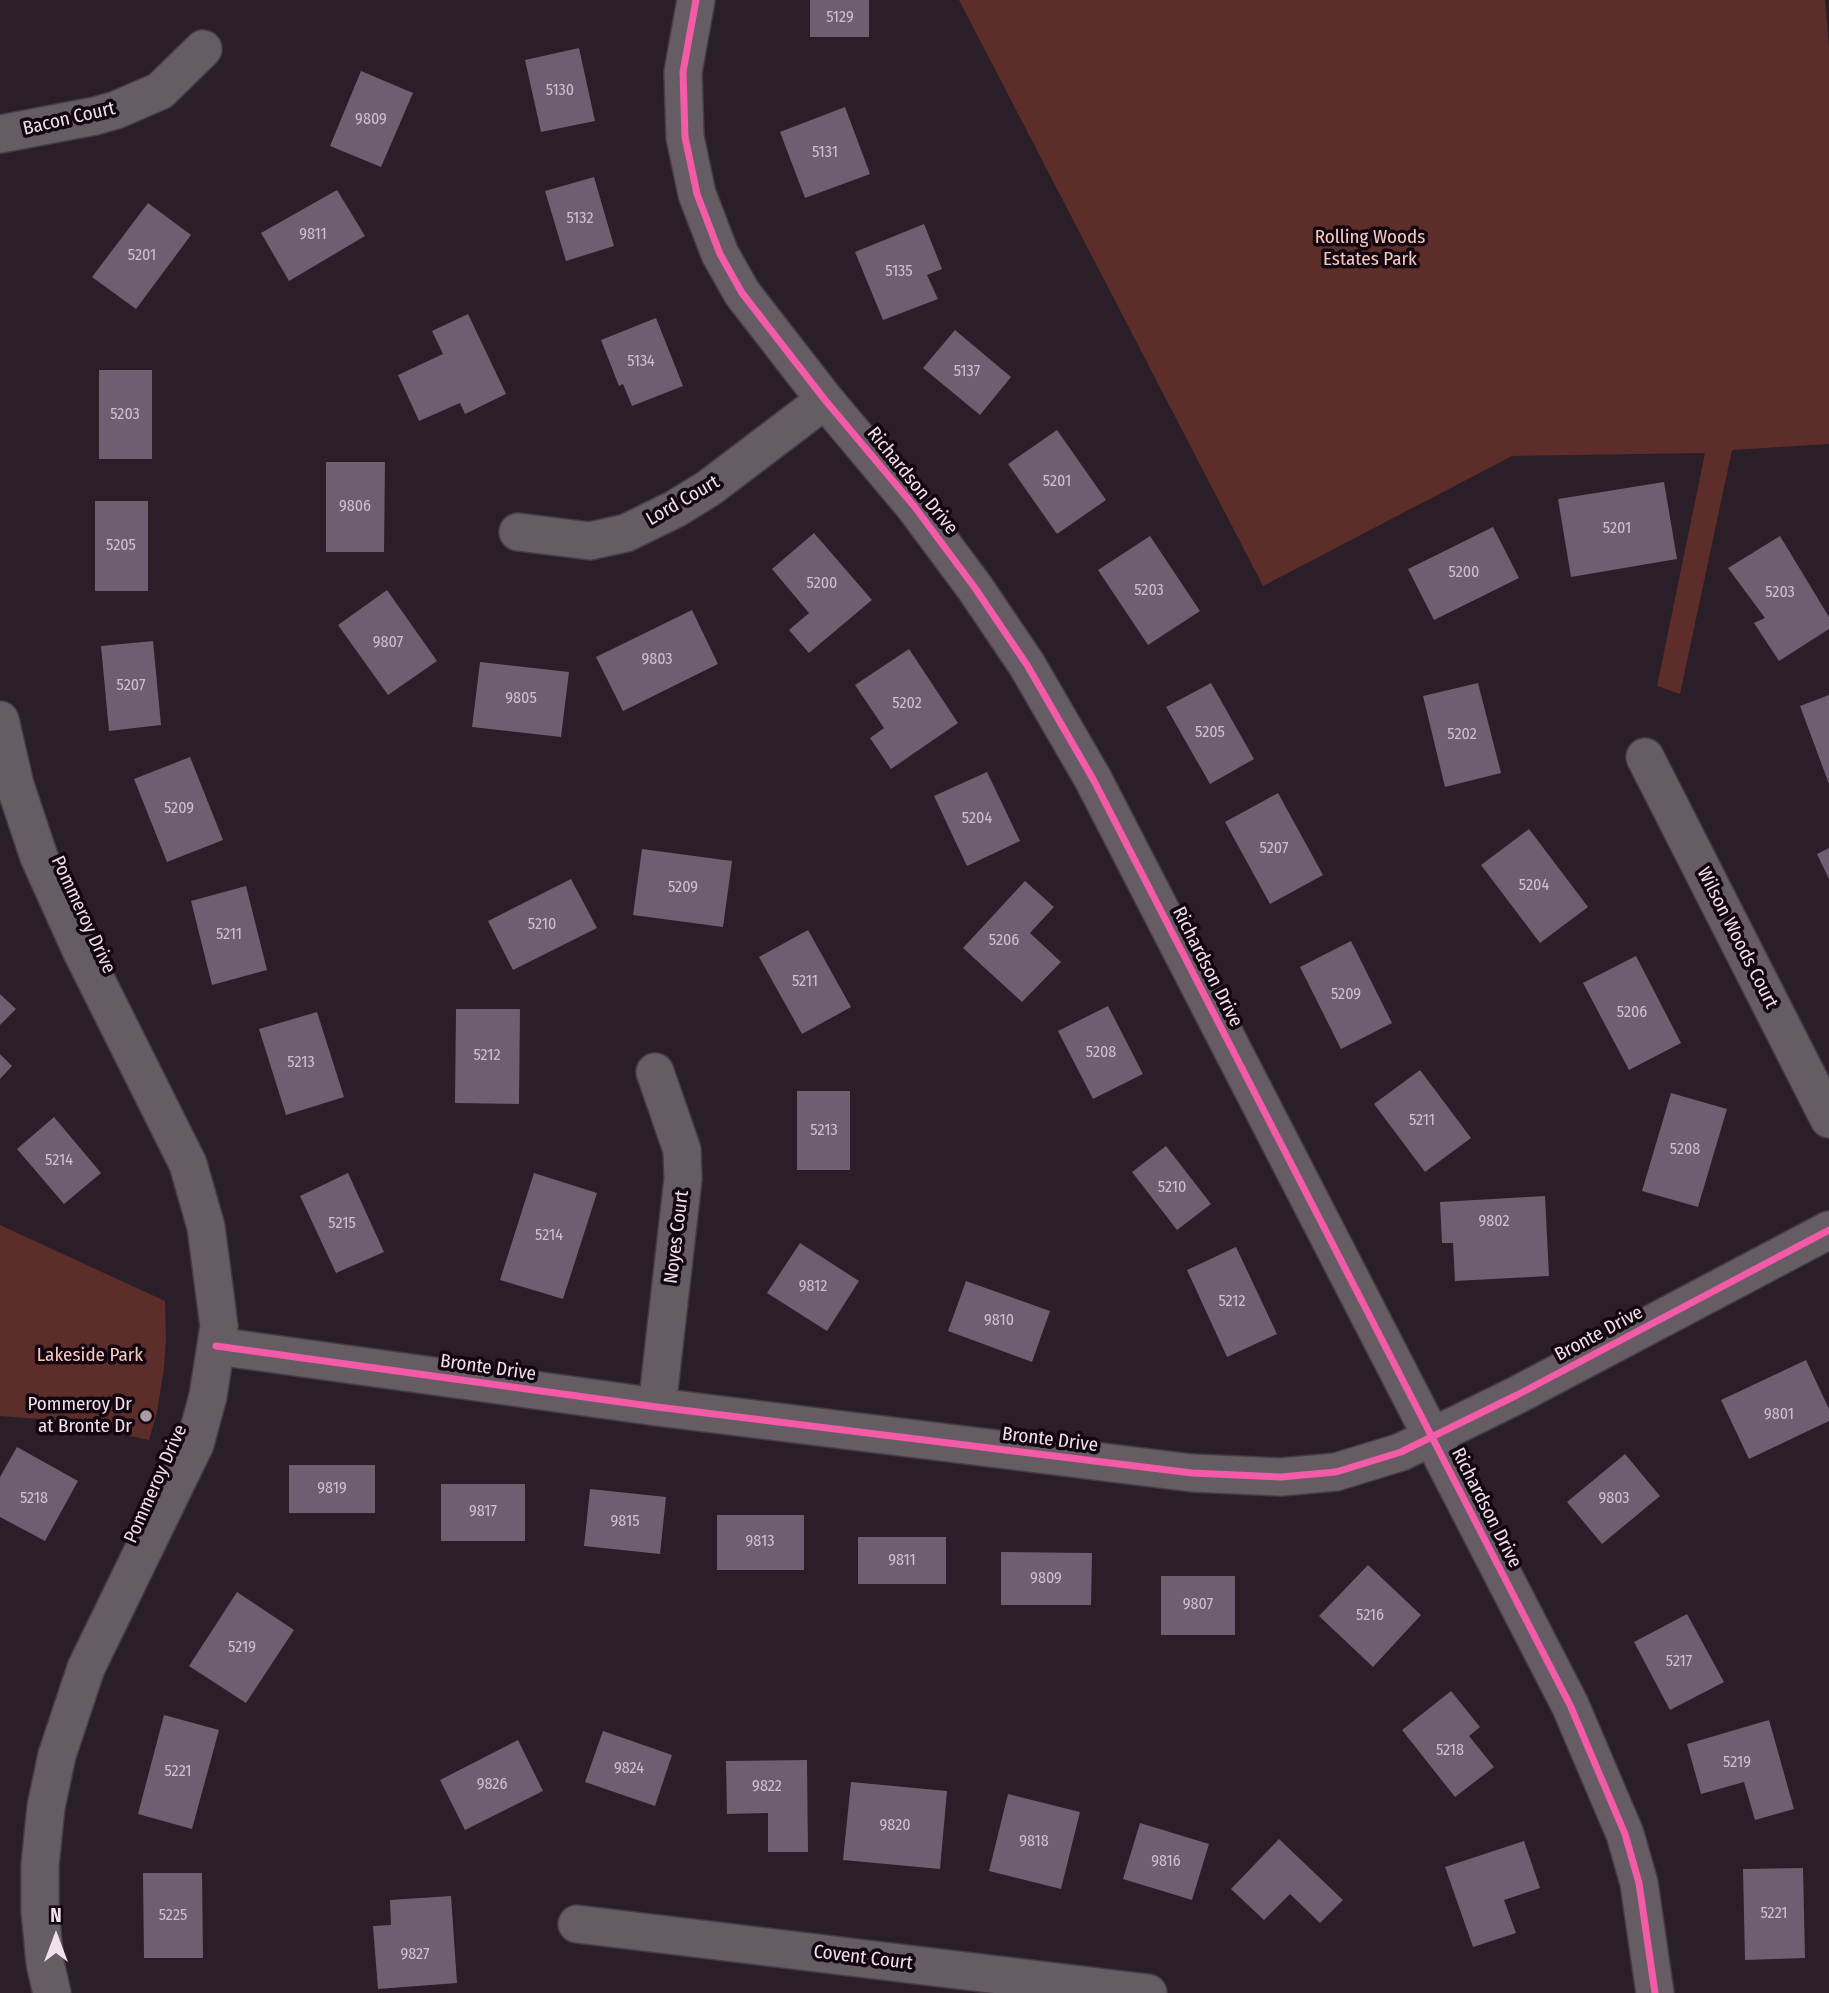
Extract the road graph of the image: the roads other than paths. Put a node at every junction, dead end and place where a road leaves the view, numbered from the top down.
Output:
1 (696, 0) edge
2 (203, 50) dead end
3 (0, 134) edge
4 (825, 400) junction
5 (518, 531) dead end
6 (0, 720) edge
7 (1645, 757) dead end
8 (655, 1072) dead end
9 (1829, 1119) edge
10 (1829, 1230) edge
11 (216, 1346) junction
12 (657, 1407) junction
13 (1431, 1436) junction
14 (577, 1924) dead end
15 (52, 1993) edge
16 (1148, 1993) edge
17 (1655, 1993) edge

1 - 4 street, Richardson Drive
2 - 3 street, Bacon Court
4 - 5 street, Lord Court
4 - 13 street, Richardson Drive
6 - 11 street, Pommeroy Drive
7 - 9 street, Wilson Woods Court
8 - 12 street, Noyes Court
10 - 13 street, Bronte Drive
11 - 12 street, Bronte Drive
11 - 15 street, Pommeroy Drive
12 - 13 street, Bronte Drive
13 - 17 street, Richardson Drive
14 - 16 street, Covent Court

